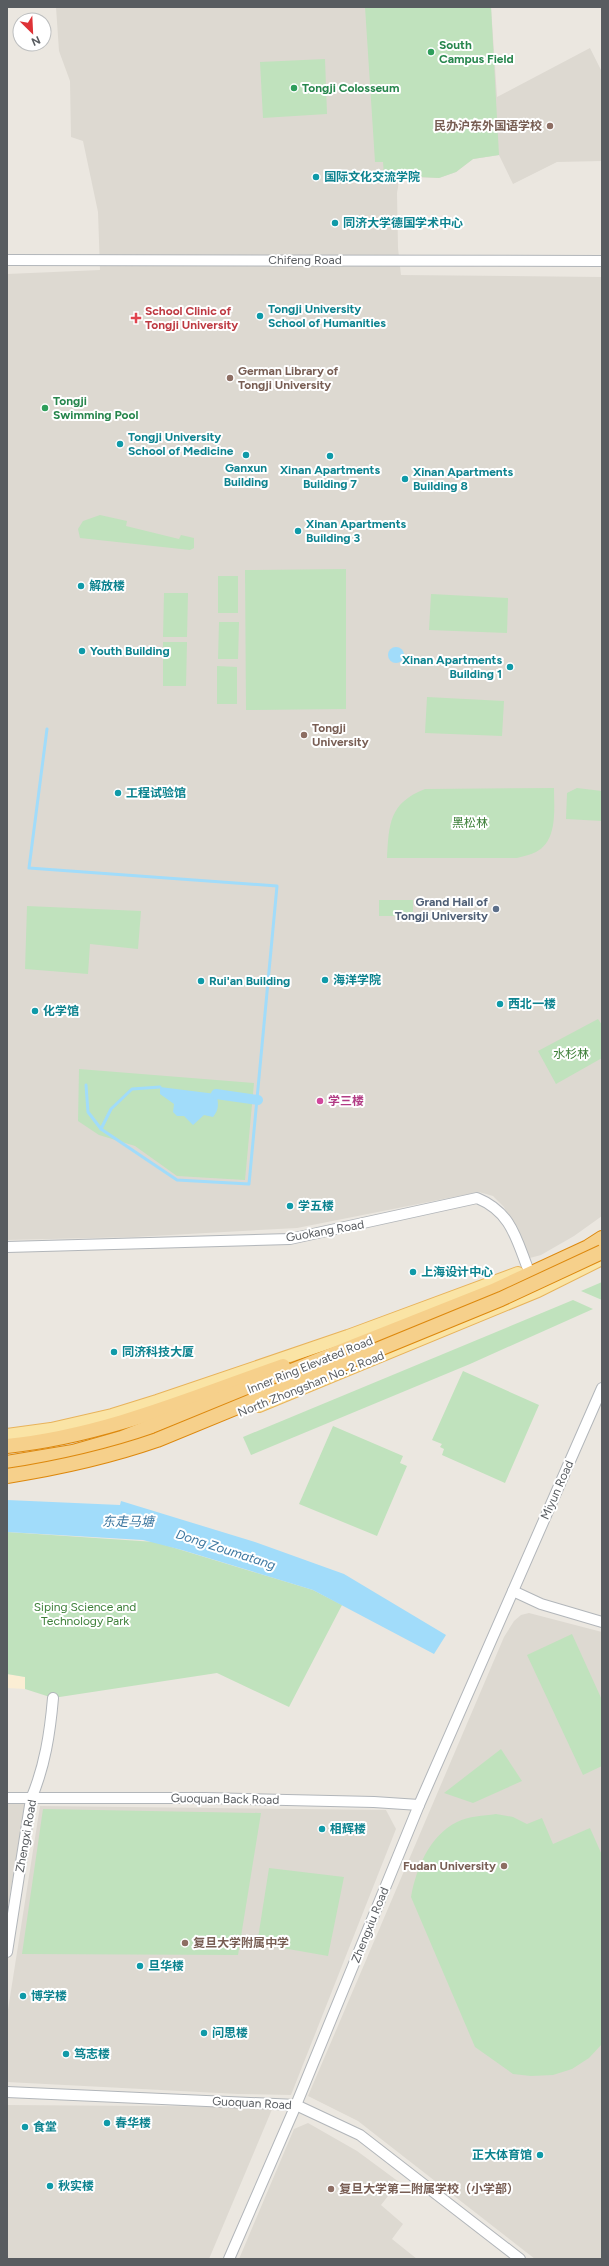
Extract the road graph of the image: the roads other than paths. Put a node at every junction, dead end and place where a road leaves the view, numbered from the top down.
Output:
1 (7, 260) edge
2 (602, 261) edge
3 (602, 1234) edge
4 (602, 1238) edge
5 (7, 1247) edge
6 (602, 1252) edge
7 (602, 1259) edge
8 (528, 1269) junction
9 (450, 1308) junction
10 (602, 1388) edge
11 (8, 1442) edge
12 (7, 1462) edge
13 (7, 1468) edge
14 (7, 1476) edge
15 (513, 1591) junction
16 (602, 1622) edge
17 (52, 1698) dead end
18 (7, 1798) edge
19 (31, 1799) junction
20 (419, 1805) junction
21 (7, 1952) edge
22 (7, 2092) edge
23 (296, 2105) junction
24 (229, 2259) edge
25 (520, 2259) edge

1 - 2 street, Chifeng Road
3 - 8 main road
4 - 9 highway, Inner Ring Elevated Road
5 - 8 street, Guokang Road
6 - 14 highway, Inner Ring Elevated Road, bridge
7 - 13 main road, North Zhongshan No. 2 Road
8 - 11 main road
9 - 11 highway
9 - 12 highway, Inner Ring Elevated Road
10 - 15 street, Miyun Road
15 - 16 street
15 - 20 street, Zhengxiu Road
17 - 19 street, Zhengxi Road
18 - 19 street, Guoquan Back Road
19 - 20 street, Guoquan Back Road
19 - 21 street, Zhengxi Road
20 - 23 street, Zhengxiu Road
22 - 23 street, Guoquan Road
23 - 24 street, Zhengxiu Road
23 - 25 street, Guoquan Road

